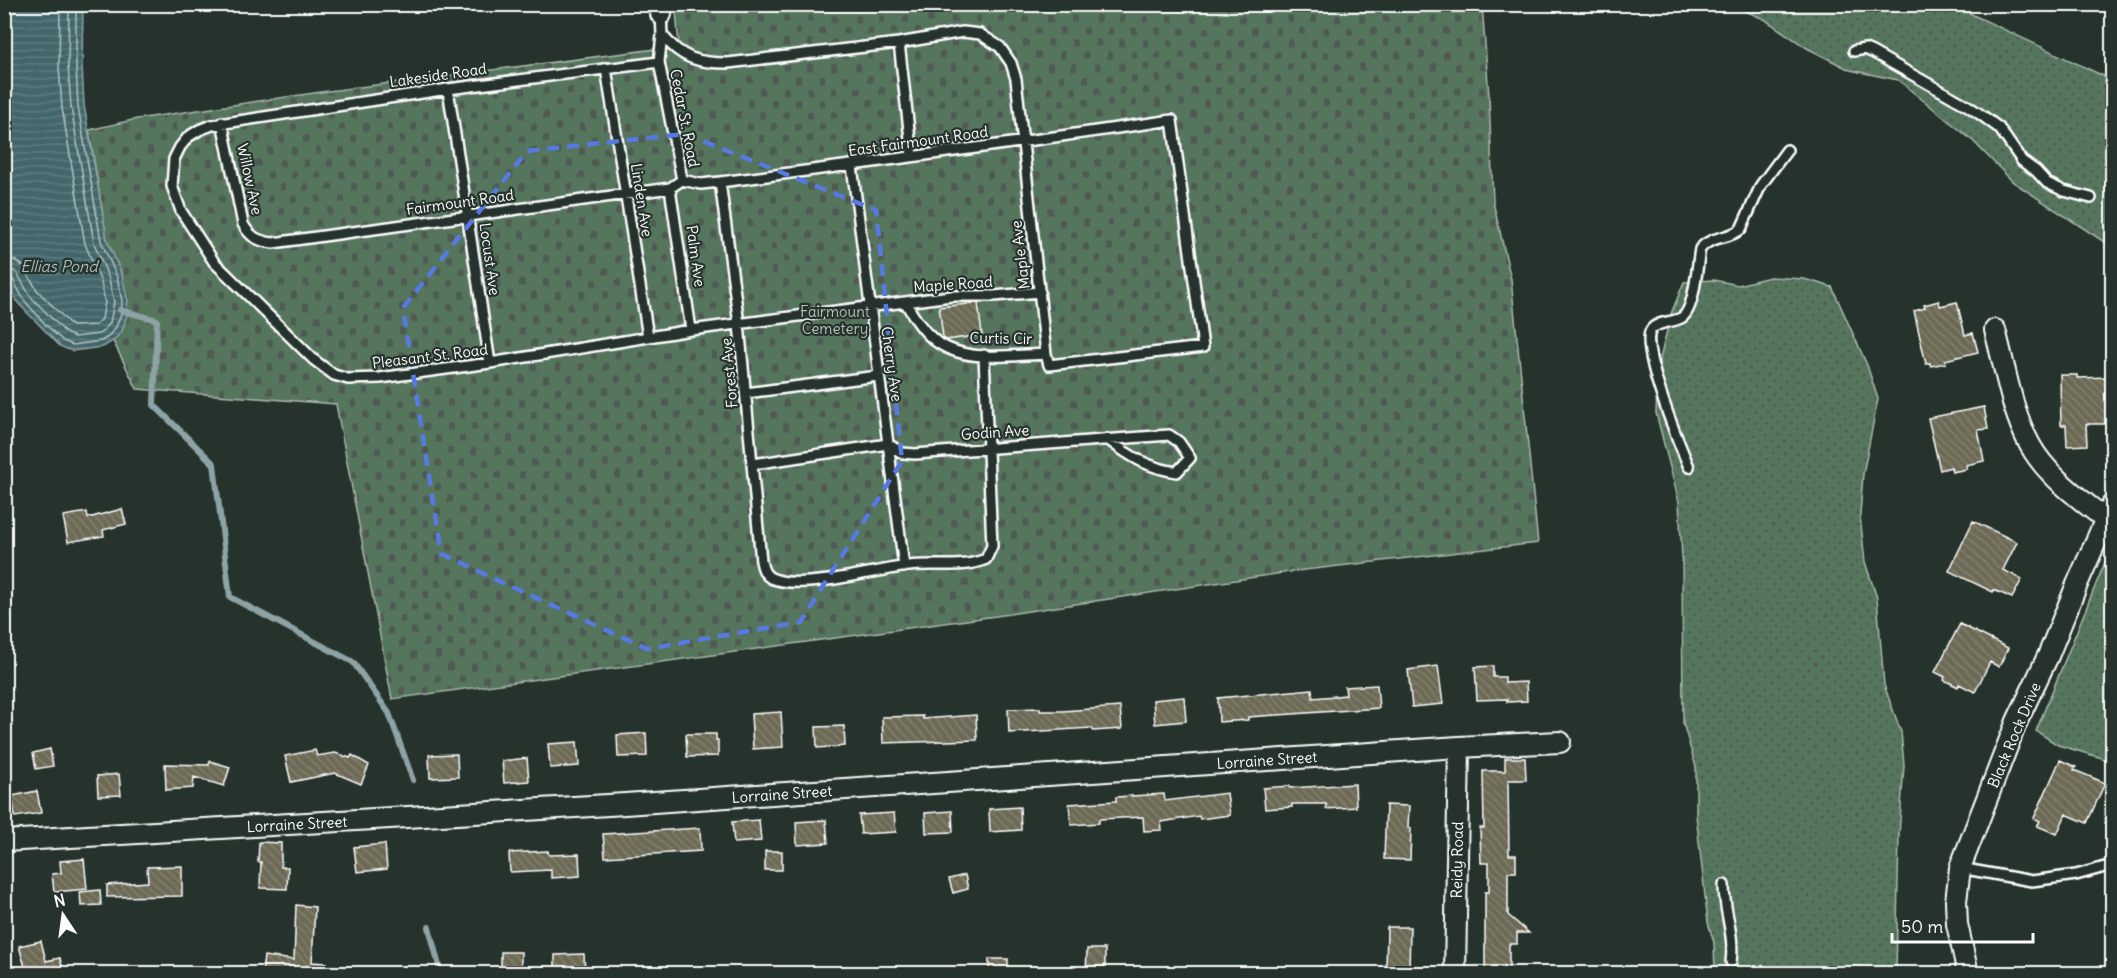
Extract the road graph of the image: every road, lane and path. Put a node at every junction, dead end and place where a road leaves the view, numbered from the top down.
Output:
1 (661, 9) edge
2 (662, 35) junction
3 (898, 44) junction
4 (1854, 51) dead end
5 (659, 62) junction
6 (606, 68) junction
7 (448, 89) junction
8 (222, 122) junction
9 (1022, 142) junction
10 (1787, 150) dead end
11 (912, 156) junction
12 (852, 166) junction
13 (682, 180) junction
14 (720, 182) junction
15 (670, 188) junction
16 (625, 193) junction
17 (2091, 198) dead end
18 (468, 216) junction
19 (255, 239) joint
20 (1040, 292) junction
21 (905, 302) junction
22 (869, 307) junction
23 (739, 324) junction
24 (692, 330) junction
25 (1995, 330) dead end
26 (648, 337) junction
27 (1046, 354) junction
28 (984, 355) junction
29 (490, 363) junction
30 (1049, 364) joint
31 (878, 376) junction
32 (746, 393) junction
33 (1107, 439) junction
34 (888, 444) junction
35 (988, 447) junction
36 (753, 464) junction
37 (1689, 467) dead end
38 (2109, 512) edge
39 (904, 567) junction
40 (1560, 742) dead end
41 (1459, 747) junction
42 (4, 841) edge
43 (2112, 865) edge
44 (1960, 868) junction
45 (1724, 885) dead end
46 (1731, 962) dead end
47 (1455, 974) edge
48 (1968, 974) edge

1 - 2 lane, Cedar St. Road
2 - 3 lane, Maple Ave
2 - 5 lane, Cedar St. Road
3 - 9 lane, Maple Ave
3 - 11 lane
4 - 17 lane
5 - 6 lane, Lakeside Road
5 - 13 lane, Cedar St. Road
6 - 7 lane, Lakeside Road
6 - 16 lane, Linden Ave
7 - 8 lane, Lakeside Road
7 - 18 lane, Locust Ave
8 - 19 lane, Willow Ave
8 - 29 lane, Pleasant St. Road
9 - 11 lane, East Fairmount Road
9 - 20 lane, Maple Ave
9 - 30 lane, East Fairmount Road
10 - 37 lane
11 - 12 lane, East Fairmount Road
12 - 14 lane, East Fairmount Road
12 - 22 lane, Cherry Ave
13 - 14 lane, East Fairmount Road
13 - 15 lane
14 - 23 lane, Forest Ave
15 - 16 lane, Fairmount Road
15 - 24 lane, Palm Ave
16 - 18 lane, Fairmount Road
16 - 26 lane, Linden Ave
18 - 19 lane, Fairmount Road
18 - 29 lane, Locust Ave
20 - 21 lane, Maple Road
20 - 27 lane, Maple Ave
21 - 22 lane, Maple Road
21 - 28 lane, Curtis Cir
22 - 23 lane, Pleasant St. Road
22 - 31 lane, Cherry Ave
23 - 24 lane, Pleasant St. Road
23 - 32 lane, Forest Ave
24 - 26 lane, Pleasant St. Road
25 - 38 street
26 - 29 lane, Pleasant St. Road
27 - 28 lane, Curtis Cir
27 - 30 lane, Maple Ave
28 - 35 lane
31 - 32 lane
31 - 34 lane, Cherry Ave
32 - 36 lane, Forest Ave
33 - 33 lane, Godin Ave
33 - 35 lane, Godin Ave
34 - 35 lane, Godin Ave
34 - 36 lane
34 - 39 lane, Cherry Ave
35 - 39 lane
36 - 39 lane, Forest Ave
38 - 44 street, Black Rock Drive
40 - 41 street, Lorraine Street
41 - 42 street, Lorraine Street
41 - 47 street, Reidy Road
43 - 44 lane
44 - 48 street, Black Rock Drive
45 - 46 lane

